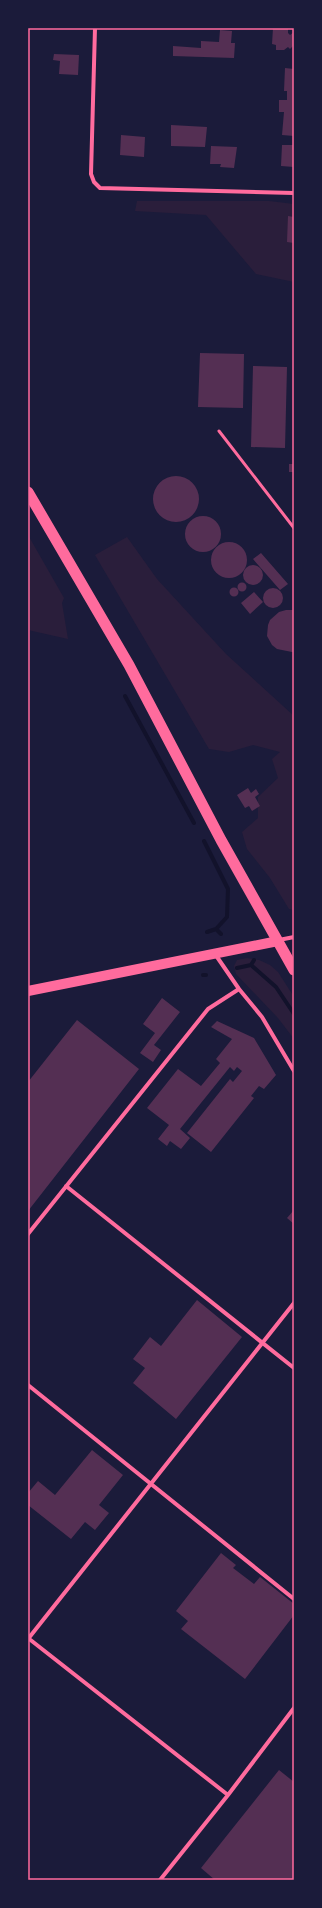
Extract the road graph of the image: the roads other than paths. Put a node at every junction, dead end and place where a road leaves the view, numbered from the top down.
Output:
1 (95, 28) edge
2 (294, 193) edge
3 (219, 431) dead end
4 (28, 492) edge
5 (294, 528) edge
6 (294, 937) edge
7 (278, 941) junction
8 (215, 954) junction
9 (294, 970) edge
10 (239, 988) junction
11 (28, 991) edge
12 (294, 1071) edge
13 (66, 1186) junction
14 (28, 1234) edge
15 (294, 1303) edge
16 (262, 1342) junction
17 (294, 1368) edge
18 (28, 1385) edge
19 (149, 1484) junction
20 (294, 1599) edge
21 (28, 1638) edge
22 (294, 1708) edge
23 (228, 1795) junction
24 (160, 1880) edge

1 - 2 street
3 - 5 lane
4 - 7 highway
6 - 7 street
7 - 8 main road
7 - 9 highway
8 - 10 street
8 - 11 main road
10 - 12 street
10 - 13 street
13 - 14 street
13 - 16 street
15 - 16 street
16 - 17 street
16 - 19 street
18 - 19 street
19 - 20 street
19 - 21 street
21 - 23 street
22 - 23 street
23 - 24 street

